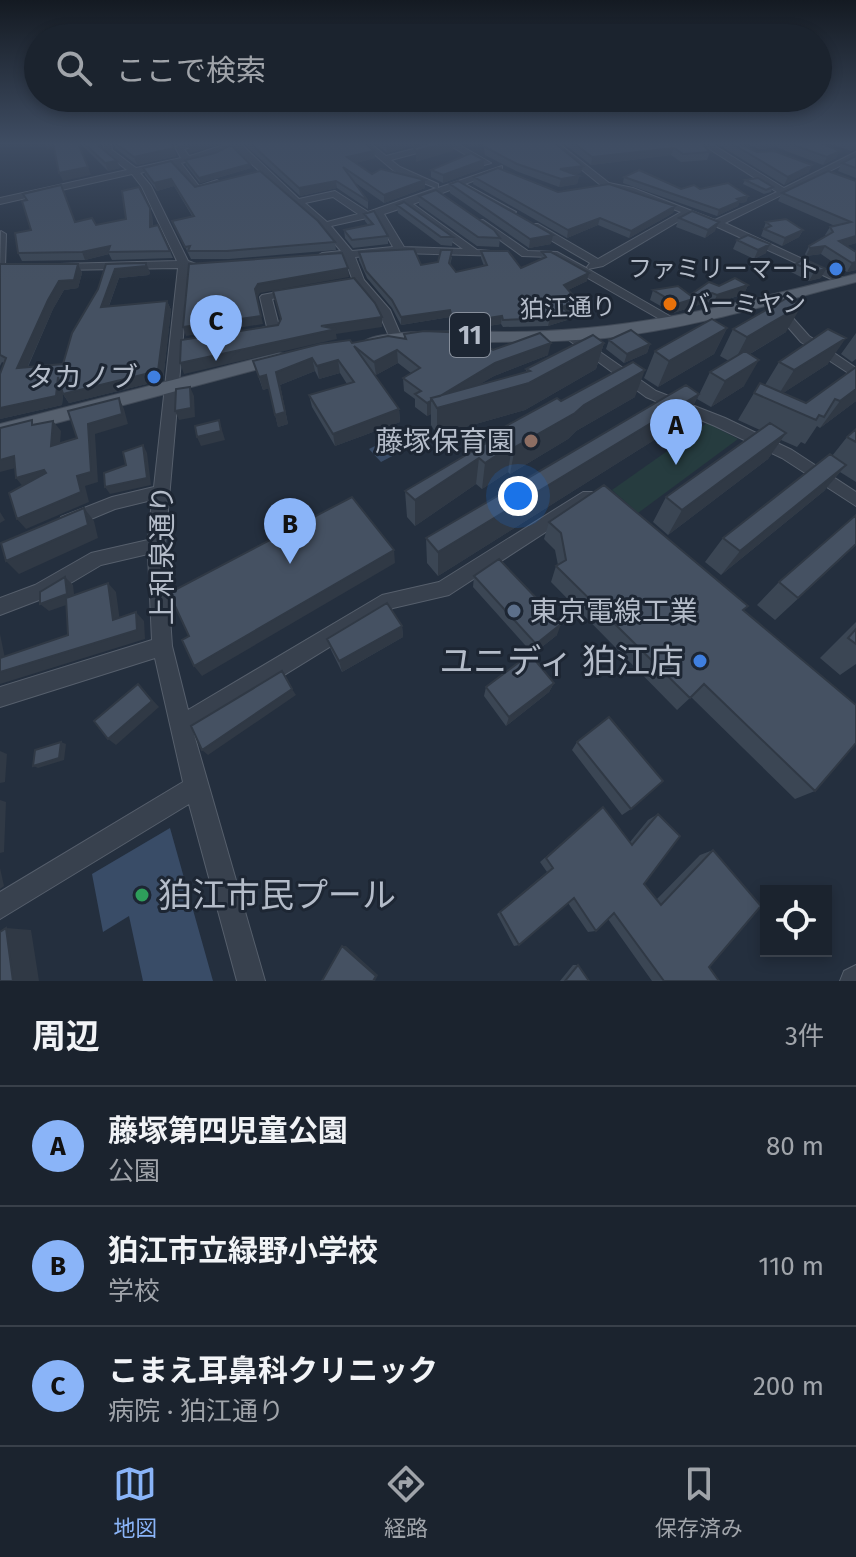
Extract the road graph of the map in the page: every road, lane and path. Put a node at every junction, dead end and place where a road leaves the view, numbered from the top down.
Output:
1 (57, 189) edge
2 (147, 189) edge
3 (280, 189) edge
4 (438, 189) joint
5 (471, 189) edge
6 (624, 189) edge
7 (779, 189) edge
8 (790, 189) edge
9 (784, 192) junction
10 (448, 199) edge
11 (0, 201) edge
12 (297, 202) junction
13 (406, 203) junction
14 (688, 212) junction
15 (379, 213) junction
16 (366, 215) junction
17 (474, 217) edge
18 (717, 223) junction
19 (325, 225) junction
20 (1, 234) edge
21 (400, 250) junction
22 (348, 253) junction
23 (476, 254) junction
24 (526, 254) junction
25 (303, 258) edge
26 (184, 264) junction
27 (199, 264) edge
28 (599, 264) junction
29 (0, 267) edge
30 (14, 267) edge
31 (42, 267) edge
32 (585, 271) junction
33 (850, 279) edge
34 (359, 281) junction
35 (344, 283) edge
36 (313, 289) edge
37 (769, 300) junction
38 (674, 322) junction
39 (246, 334) edge
40 (570, 335) junction
41 (396, 338) junction
42 (190, 342) edge
43 (359, 343) edge
44 (176, 344) junction
45 (297, 354) edge
46 (856, 374) edge
47 (174, 386) junction
48 (0, 431) edge
49 (602, 487) edge
50 (160, 492) junction
51 (856, 500) edge
52 (57, 526) edge
53 (156, 545) junction
54 (0, 607) edge
55 (162, 646) junction
56 (0, 697) edge
57 (182, 726) junction
58 (196, 787) junction
59 (0, 906) edge
60 (251, 981) edge

1 - 11 street
2 - 26 street
3 - 12 street
4 - 10 street
4 - 13 street
5 - 28 street
6 - 14 street
7 - 9 street
8 - 9 street
9 - 18 street
12 - 16 street
12 - 19 street
13 - 15 street
13 - 23 street
14 - 18 street
14 - 28 street
15 - 16 street
15 - 21 street
16 - 19 street
17 - 24 street
18 - 33 street
19 - 22 street
20 - 29 street
21 - 22 street
21 - 23 street
22 - 25 street
22 - 34 street
23 - 24 street
24 - 32 street
26 - 27 street
26 - 31 street
26 - 44 street, 上和泉通り
28 - 32 street
29 - 30 street
32 - 38 street
33 - 37 main road, 狛江通り / 11
34 - 35 street
34 - 41 street
36 - 39 street
37 - 38 main road, 狛江通り / 11
37 - 46 street
38 - 40 main road, 狛江通り / 11
40 - 41 main road, 狛江通り / 11
40 - 51 street
41 - 43 main road, 狛江通り / 11
42 - 44 street
44 - 47 street, 上和泉通り
45 - 47 main road
47 - 48 main road
47 - 50 street, 上和泉通り
49 - 57 street
50 - 52 street
50 - 53 street, 上和泉通り
53 - 54 street
53 - 55 street, 上和泉通り
55 - 56 street
55 - 57 street, 上和泉通り
57 - 58 street, 上和泉通り
58 - 59 street
58 - 60 street, 上和泉通り

